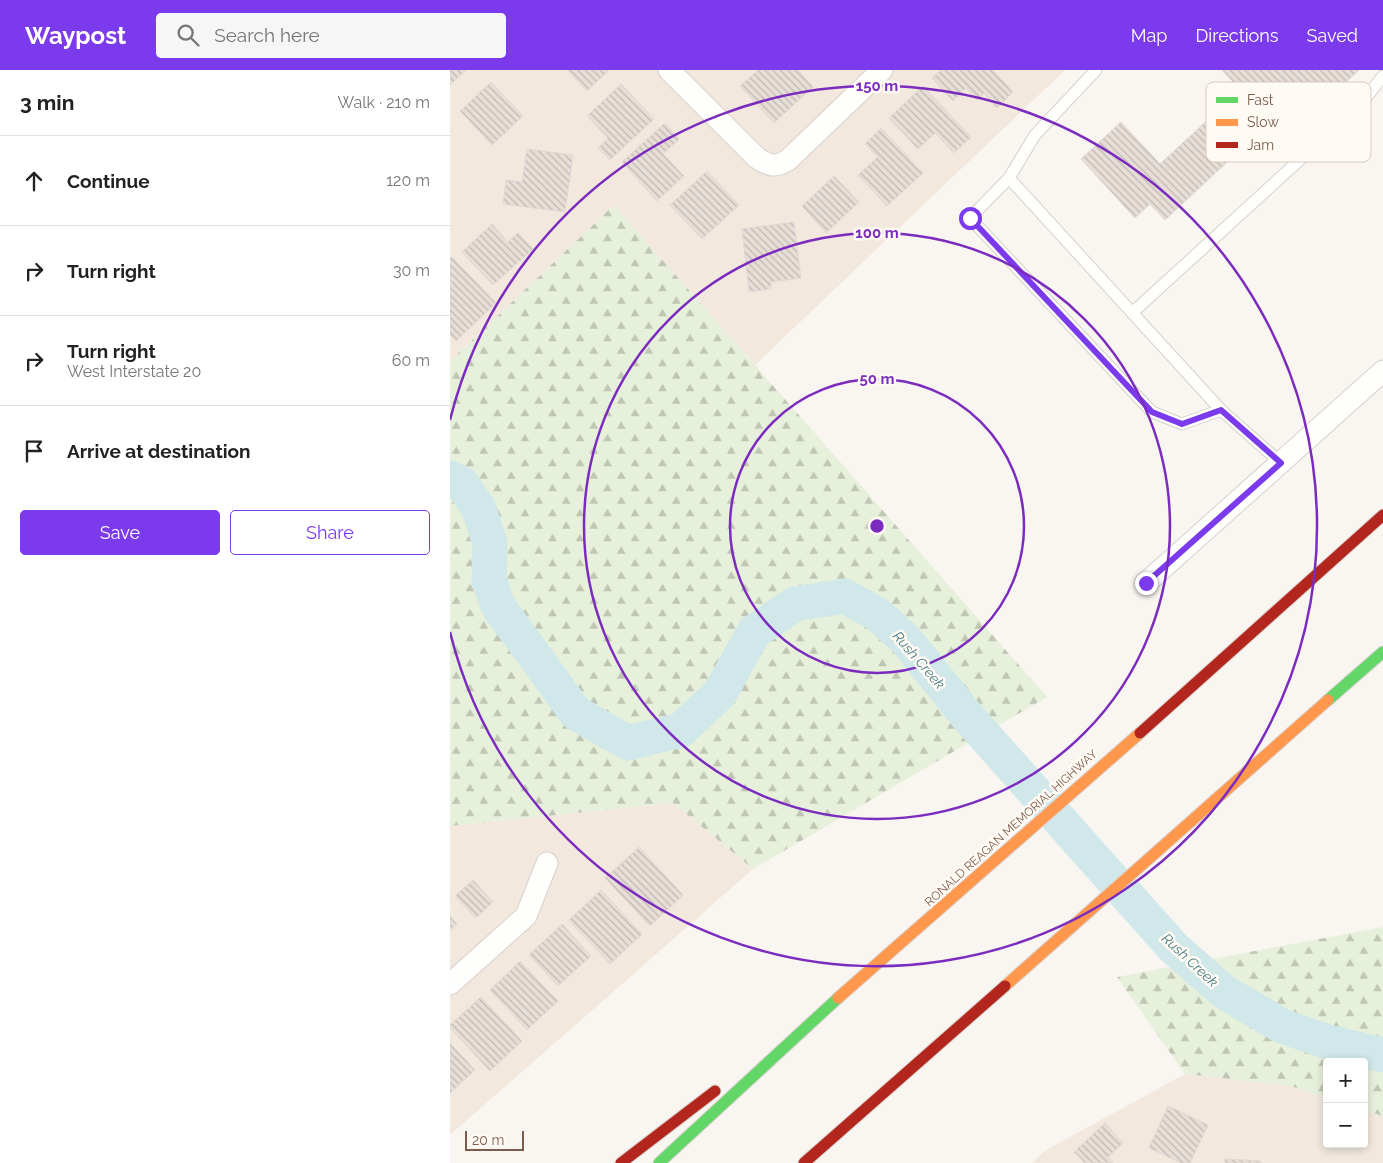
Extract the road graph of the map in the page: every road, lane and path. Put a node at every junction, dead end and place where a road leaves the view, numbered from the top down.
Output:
1 (669, 70) edge
2 (882, 70) edge
3 (1096, 70) edge
4 (1383, 76) edge
5 (1371, 91) edge
6 (1297, 162) edge
7 (1009, 178) junction
8 (1132, 313) junction
9 (1383, 372) edge
10 (1221, 410) junction
11 (1281, 463) junction
12 (1383, 515) edge
13 (1146, 583) dead end
14 (1383, 652) edge
15 (1383, 658) edge
16 (1344, 688) junction
17 (547, 863) dead end
18 (450, 984) edge
19 (844, 993) junction
20 (982, 1008) junction
21 (741, 1072) dead end
22 (725, 1084) dead end
23 (886, 1107) dead end
24 (621, 1163) edge
25 (660, 1163) edge
26 (804, 1163) edge

1 - 2 street
3 - 7 lane
4 - 5 lane
6 - 8 lane
7 - 8 lane
7 - 10 lane
8 - 10 lane
9 - 11 street
10 - 11 lane
11 - 13 street
12 - 19 highway, RONALD REAGAN MEMORIAL HIGHWAY
14 - 16 highway
15 - 16 highway
16 - 20 highway
17 - 18 street
19 - 21 highway
19 - 25 highway, RONALD REAGAN MEMORIAL HIGHWAY
20 - 23 highway
20 - 26 highway
22 - 24 highway

